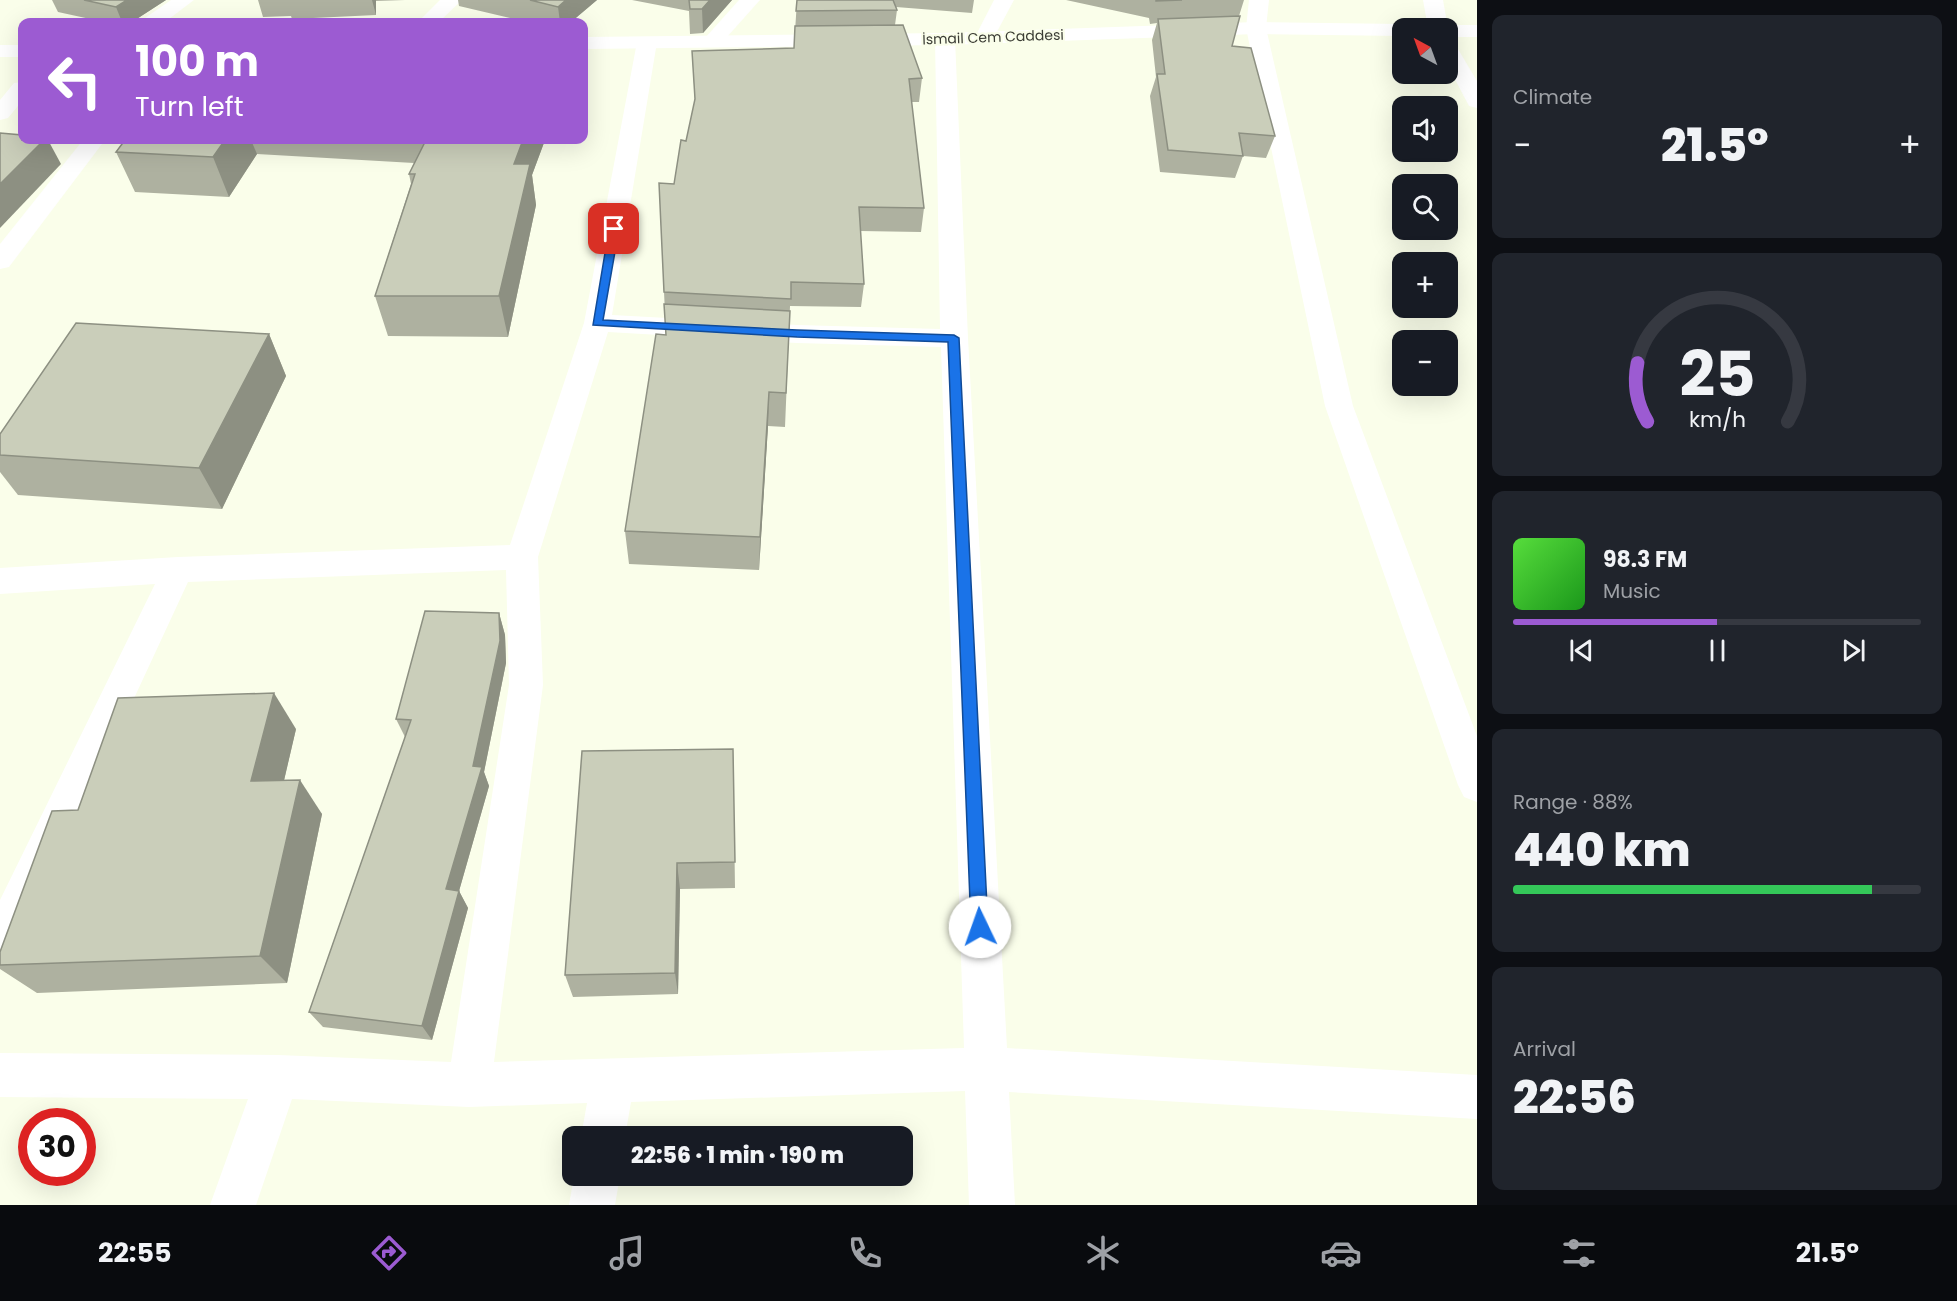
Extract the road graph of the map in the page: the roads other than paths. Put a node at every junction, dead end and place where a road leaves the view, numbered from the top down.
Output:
1 (184, 0) edge
2 (452, 0) edge
3 (750, 0) edge
4 (1004, 0) edge
5 (1259, 0) edge
6 (1433, 0) edge
7 (158, 18) edge
8 (432, 18) edge
9 (1436, 18) edge
10 (1256, 28) junction
11 (1392, 30) edge
12 (1458, 31) edge
13 (1477, 31) edge
14 (985, 38) junction
15 (945, 39) junction
16 (647, 42) junction
17 (712, 42) junction
18 (588, 43) edge
19 (0, 51) edge
20 (18, 51) edge
21 (1458, 67) edge
22 (18, 93) edge
23 (1477, 102) edge
24 (0, 113) edge
25 (91, 144) edge
26 (0, 261) edge
27 (597, 323) junction
28 (954, 338) junction
29 (522, 556) junction
30 (178, 570) junction
31 (0, 580) edge
32 (1477, 785) edge
33 (0, 943) edge
34 (986, 1069) junction
35 (0, 1075) edge
36 (278, 1077) junction
37 (613, 1080) junction
38 (470, 1085) junction
39 (1477, 1097) edge
40 (605, 1126) edge
41 (595, 1186) edge
42 (233, 1205) edge
43 (592, 1205) edge
44 (992, 1205) edge

1 - 7 street
2 - 8 street
3 - 17 street
4 - 14 street
5 - 10 street
6 - 9 street
10 - 11 street, İsmail Cem Caddesi
10 - 14 street, İsmail Cem Caddesi
10 - 32 street
12 - 13 street
14 - 15 street, İsmail Cem Caddesi
15 - 17 street, İsmail Cem Caddesi
15 - 28 street
16 - 17 street, İsmail Cem Caddesi
16 - 18 street, İsmail Cem Caddesi
16 - 27 street
19 - 20 street
21 - 23 street
22 - 24 street
25 - 26 street
27 - 28 street
27 - 29 street
28 - 34 street
29 - 30 street
29 - 38 street
30 - 31 street
30 - 33 street
34 - 37 street
34 - 39 street
34 - 44 street
35 - 36 street
36 - 38 street
36 - 42 street
37 - 38 street
37 - 40 street
41 - 43 street

